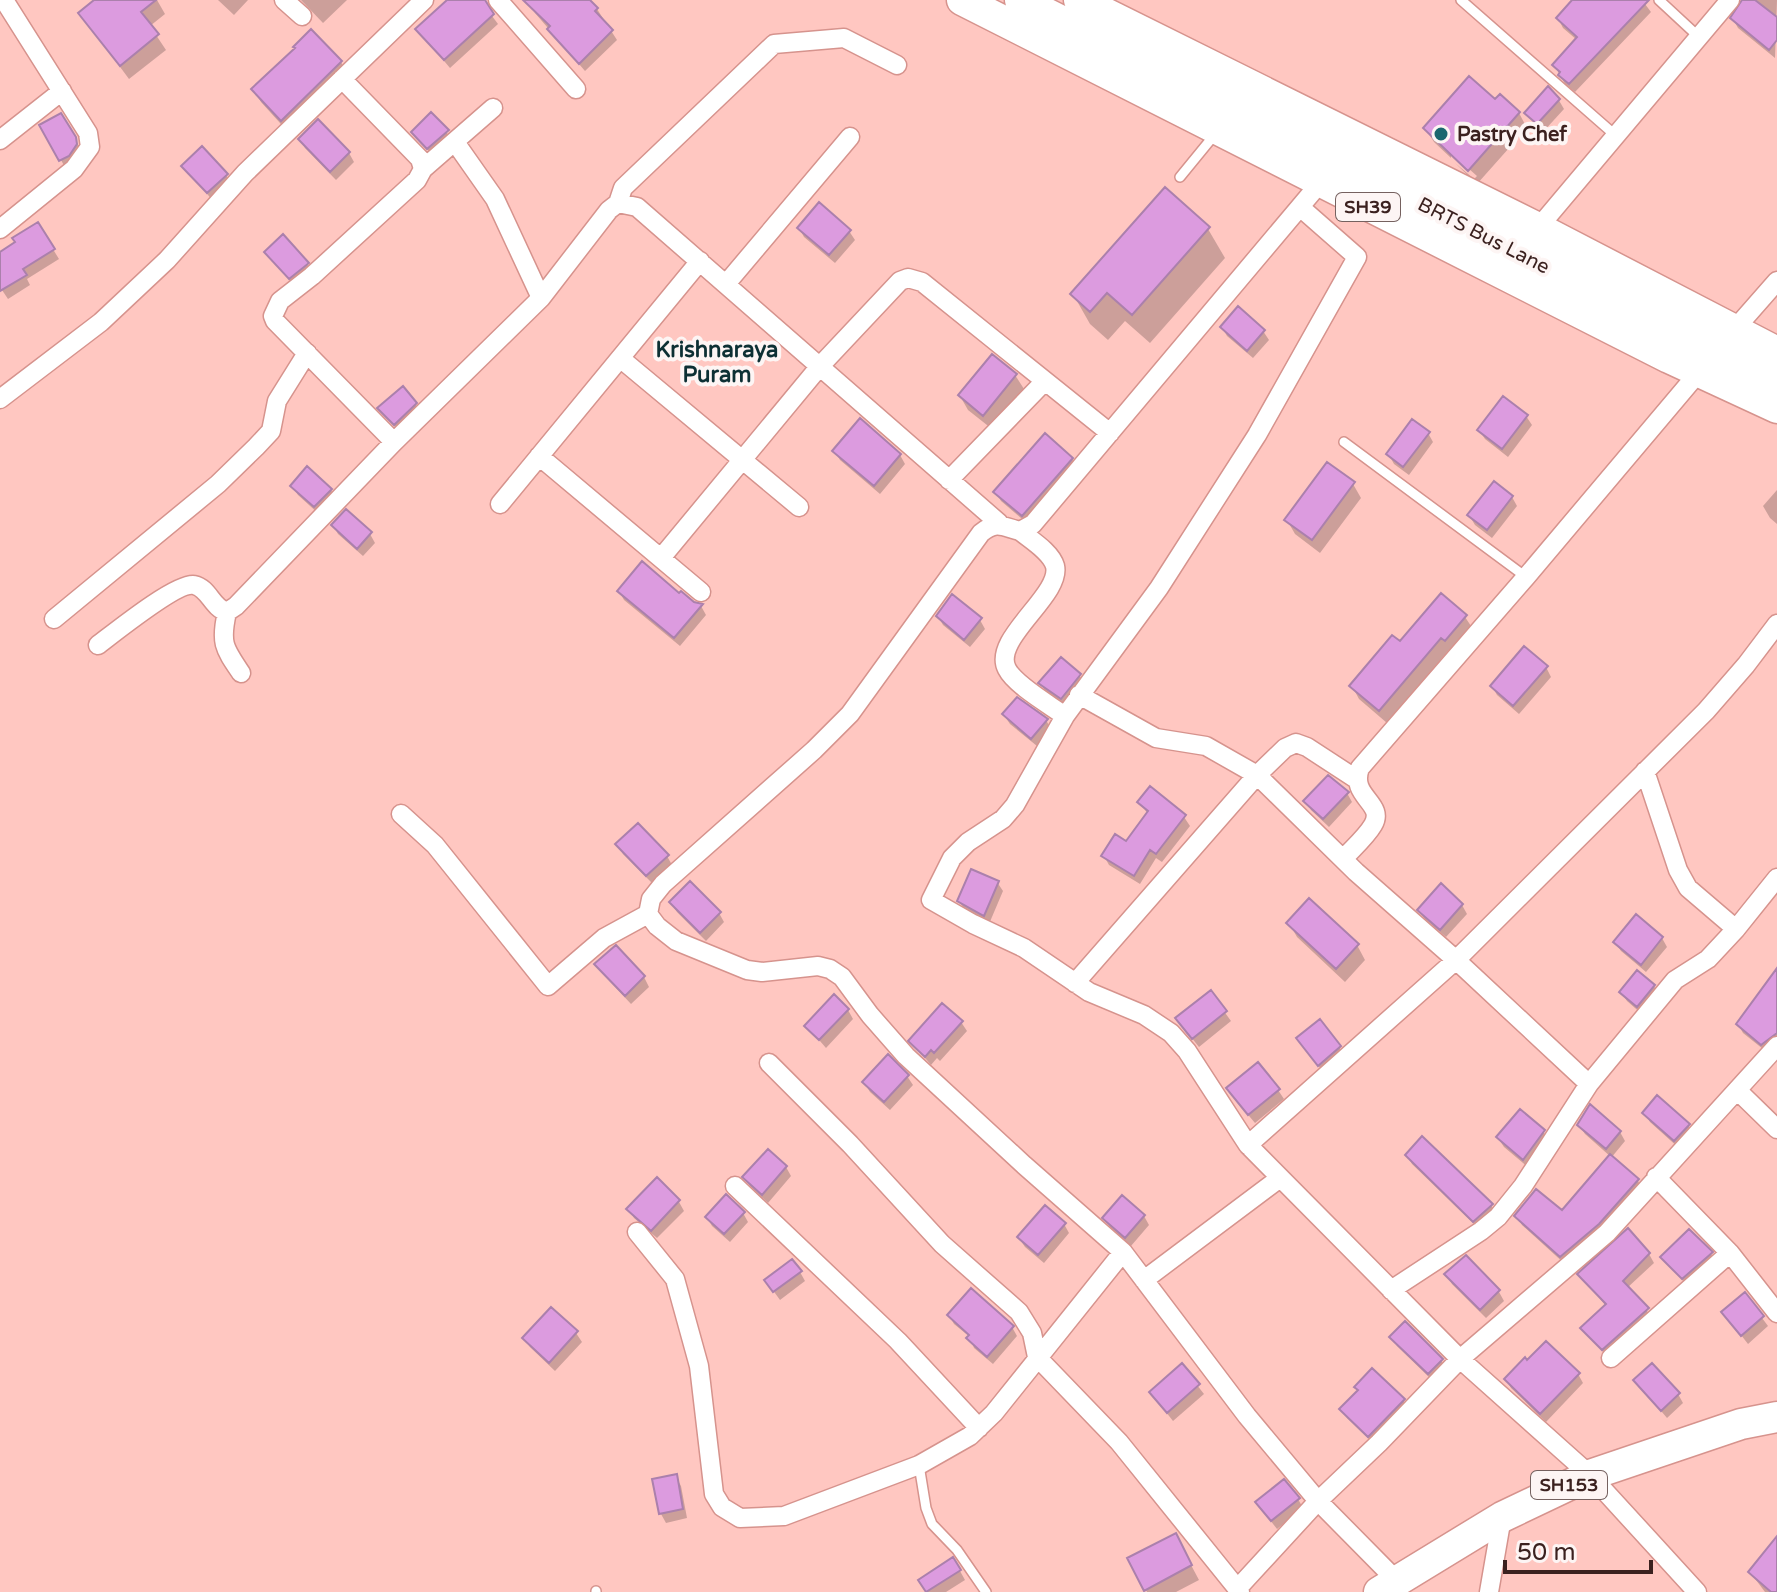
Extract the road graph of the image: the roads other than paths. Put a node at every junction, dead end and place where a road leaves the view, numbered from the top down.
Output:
1 (4, 0) edge
2 (284, 0) edge
3 (424, 0) edge
4 (498, 0) edge
5 (962, 0) edge
6 (1020, 0) edge
7 (1079, 0) edge
8 (1461, 0) edge
9 (1659, 0) edge
10 (1730, 0) edge
11 (302, 16) dead end
12 (1700, 38) junction
13 (897, 65) dead end
14 (342, 79) junction
15 (576, 89) dead end
16 (62, 91) junction
17 (493, 108) dead end
18 (1218, 130) junction
19 (1615, 135) junction
20 (850, 137) dead end
21 (0, 140) edge
22 (455, 142) junction
23 (423, 169) junction
24 (1180, 177) dead end
25 (1320, 183) junction
26 (618, 203) junction
27 (1300, 207) junction
28 (1538, 228) junction
29 (0, 229) edge
30 (700, 261) junction
31 (1777, 281) edge
32 (726, 284) junction
33 (541, 298) junction
34 (1734, 330) junction
35 (1777, 352) edge
36 (307, 353) junction
37 (620, 358) junction
38 (820, 366) junction
39 (1699, 372) junction
40 (1045, 381) junction
41 (1777, 381) edge
42 (0, 399) edge
43 (1777, 408) edge
44 (1110, 433) junction
45 (394, 442) junction
46 (1344, 442) dead end
47 (539, 456) junction
48 (743, 460) junction
49 (949, 480) junction
50 (500, 504) dead end
51 (799, 507) dead end
52 (999, 523) junction
53 (1020, 531) junction
54 (661, 558) junction
55 (1526, 577) junction
56 (701, 592) dead end
57 (227, 612) junction
58 (54, 619) dead end
59 (1777, 624) edge
60 (98, 645) dead end
61 (241, 673) dead end
62 (1079, 695) junction
63 (1065, 716) junction
64 (1645, 771) junction
65 (1257, 775) junction
66 (1356, 779) junction
67 (401, 814) dead end
68 (1343, 859) junction
69 (1777, 878) edge
70 (648, 914) junction
71 (1736, 929) junction
72 (1456, 960) junction
73 (1075, 983) junction
74 (1777, 1046) edge
75 (769, 1063) dead end
76 (1589, 1084) junction
77 (1738, 1091) junction
78 (1777, 1129) edge
79 (1248, 1145) junction
80 (1656, 1177) junction
81 (1280, 1178) junction
82 (735, 1186) dead end
83 (637, 1232) dead end
84 (1123, 1252) junction
85 (1730, 1253) junction
86 (1144, 1280) junction
87 (1391, 1290) junction
88 (1777, 1313) edge
89 (1037, 1357) junction
90 (1611, 1358) dead end
91 (1460, 1359) junction
92 (1777, 1417) edge
93 (979, 1428) junction
94 (919, 1465) junction
95 (1590, 1475) junction
96 (1318, 1501) junction
97 (1502, 1517) junction
98 (1388, 1586) edge
99 (1238, 1590) edge
100 (986, 1592) edge
101 (1489, 1592) edge
102 (1697, 1592) edge

1 - 16 street
2 - 11 street
3 - 14 street
4 - 15 street
5 - 18 main road, SH39
6 - 41 main road, BRTS Bus Lane
7 - 28 main road
8 - 19 lane
9 - 12 lane
10 - 12 street
12 - 19 street
13 - 26 street
14 - 23 street
14 - 42 street
16 - 21 street
16 - 29 street
17 - 22 street
18 - 24 lane
18 - 25 main road, SH39
19 - 28 street
20 - 32 street
22 - 23 street
22 - 33 street
23 - 36 street
25 - 27 street
25 - 39 main road, SH39
26 - 30 street
26 - 33 street
27 - 44 street
27 - 62 street
28 - 34 main road
30 - 32 street
30 - 37 street
31 - 34 street
32 - 38 street
33 - 45 street
34 - 35 main road
36 - 45 street
36 - 58 street
37 - 47 street
37 - 48 street
38 - 40 street
38 - 48 street
38 - 49 street
39 - 43 main road, SH39
39 - 55 street
40 - 44 street
40 - 49 street
44 - 53 street
45 - 57 street
46 - 55 lane
47 - 50 street
47 - 54 street
48 - 51 street
48 - 54 street
49 - 52 street
52 - 53 street
52 - 70 street
53 - 63 street
54 - 56 street
55 - 66 street
57 - 60 street
57 - 61 street
59 - 64 street
62 - 63 street
62 - 65 street
63 - 73 street
64 - 71 street
64 - 72 street
65 - 66 street
65 - 68 street
65 - 73 street
66 - 68 street
67 - 70 street
68 - 72 street
69 - 71 street
70 - 84 street
71 - 76 street
72 - 76 street
72 - 79 street
73 - 79 street
74 - 77 street
75 - 89 street
76 - 87 street
77 - 78 street
77 - 80 street
79 - 81 street
80 - 85 street
80 - 91 street
81 - 86 street
81 - 87 street
82 - 93 street
83 - 94 street
84 - 86 street
84 - 89 street
85 - 88 street
85 - 90 street
86 - 96 street
87 - 91 street
89 - 93 street
89 - 99 street
91 - 95 street
91 - 96 street
92 - 95 main road, SH153
93 - 94 street
94 - 100 lane
95 - 97 main road, SH153
95 - 102 street
96 - 98 street
96 - 99 street
97 - 98 main road, SH153
97 - 101 street

